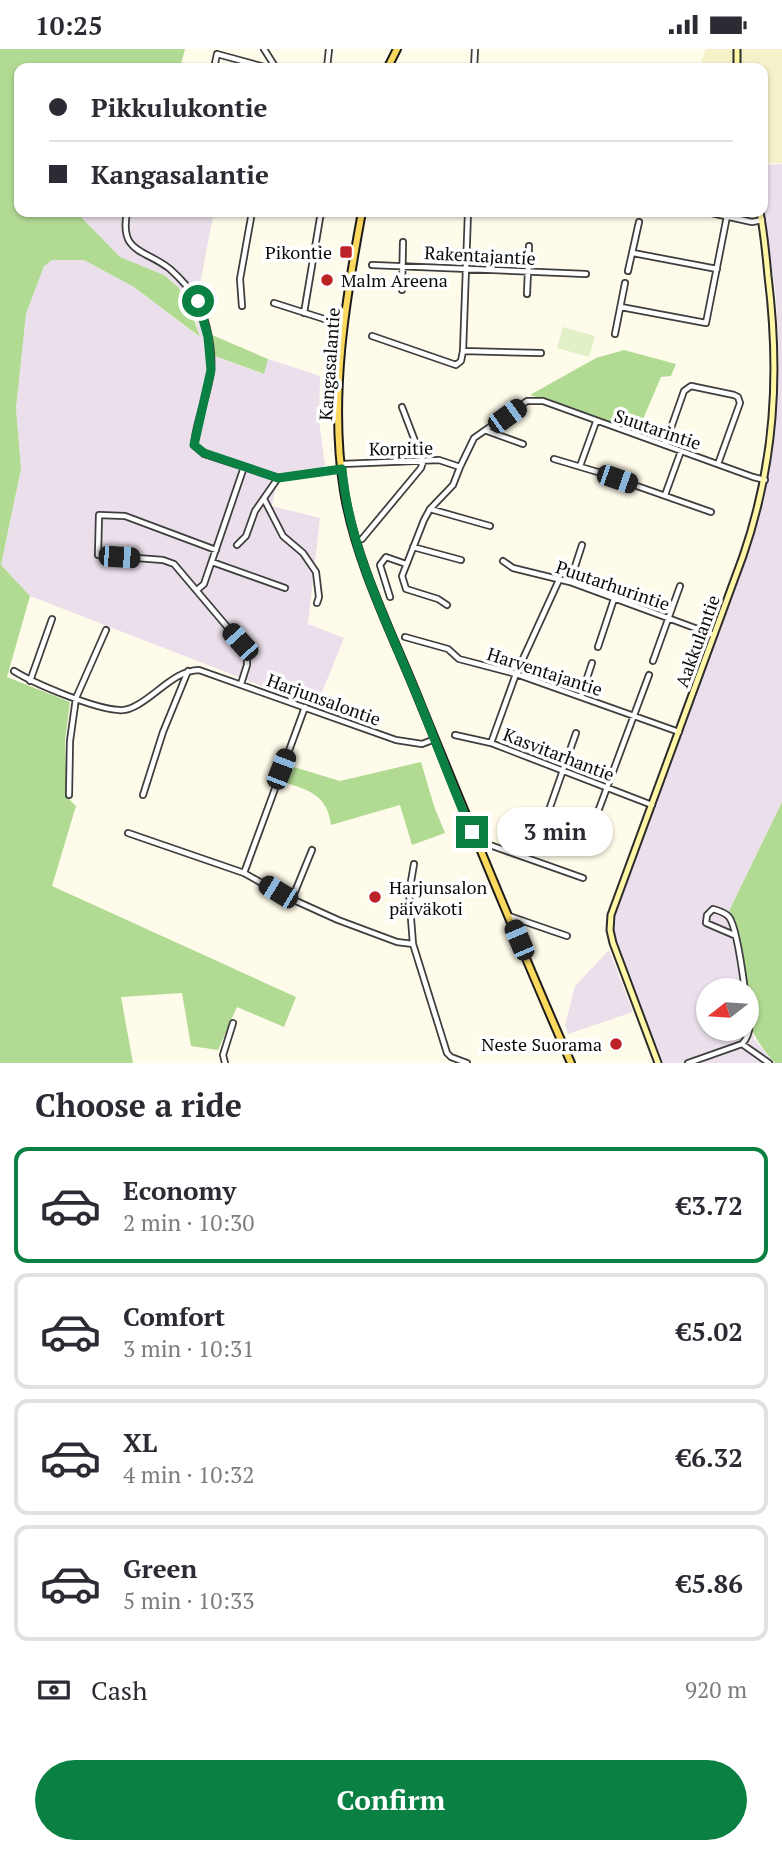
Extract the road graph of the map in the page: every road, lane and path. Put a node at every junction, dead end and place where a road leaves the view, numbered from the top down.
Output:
1 (215, 63) edge
2 (250, 63) edge
3 (126, 217) edge
4 (252, 217) edge
5 (320, 217) edge
6 (361, 217) edge
7 (468, 217) edge
8 (727, 217) edge
9 (731, 217) edge
10 (761, 217) edge
11 (762, 220) junction
12 (639, 222) dead end
13 (403, 242) dead end
14 (529, 246) dead end
15 (633, 253) junction
16 (372, 265) dead end
17 (403, 265) junction
18 (466, 268) junction
19 (716, 269) junction
20 (527, 271) junction
21 (628, 271) dead end
22 (586, 274) dead end
23 (625, 283) dead end
24 (402, 291) dead end
25 (527, 294) dead end
26 (274, 303) dead end
27 (242, 306) dead end
28 (621, 307) junction
29 (303, 313) junction
30 (344, 325) junction
31 (615, 334) dead end
32 (372, 337) dead end
33 (463, 351) junction
34 (541, 353) dead end
35 (402, 407) dead end
36 (596, 422) junction
37 (486, 431) junction
38 (523, 445) dead end
39 (665, 445) junction
40 (681, 451) junction
41 (554, 459) dead end
42 (423, 462) junction
43 (718, 464) junction
44 (580, 465) junction
45 (244, 467) junction
46 (342, 467) junction
47 (460, 467) junction
48 (601, 473) dead end
49 (278, 478) junction
50 (617, 479) dead end
51 (765, 480) junction
52 (665, 495) junction
53 (264, 499) junction
54 (430, 509) junction
55 (710, 512) dead end
56 (490, 526) dead end
57 (362, 539) dead end
58 (237, 545) dead end
59 (582, 545) dead end
60 (413, 547) junction
61 (216, 550) junction
62 (461, 560) dead end
63 (503, 561) dead end
64 (212, 562) junction
65 (406, 564) junction
66 (559, 580) junction
67 (570, 582) junction
68 (680, 586) dead end
69 (285, 588) dead end
70 (197, 590) junction
71 (390, 597) dead end
72 (614, 599) junction
73 (317, 603) dead end
74 (447, 605) dead end
75 (669, 618) junction
76 (52, 619) dead end
77 (106, 631) dead end
78 (714, 635) junction
79 (405, 637) dead end
80 (598, 647) dead end
81 (653, 661) dead end
82 (592, 663) dead end
83 (188, 670) junction
84 (14, 671) dead end
85 (516, 674) junction
86 (649, 675) dead end
87 (30, 681) junction
88 (241, 684) junction
89 (581, 696) junction
90 (76, 698) junction
91 (304, 707) junction
92 (635, 715) junction
93 (679, 732) junction
94 (576, 733) dead end
95 (455, 734) dead end
96 (435, 739) junction
97 (491, 743) junction
98 (563, 772) junction
99 (607, 788) junction
100 (69, 795) dead end
101 (143, 795) dead end
102 (652, 805) junction
103 (549, 810) dead end
104 (576, 815) dead end
105 (128, 833) dead end
106 (479, 846) junction
107 (312, 851) dead end
108 (414, 864) dead end
109 (244, 873) junction
110 (583, 878) dead end
111 (292, 899) junction
112 (508, 916) junction
113 (734, 935) junction
114 (567, 936) dead end
115 (412, 944) junction
116 (742, 978) edge
117 (233, 1023) dead end
118 (745, 1041) edge
119 (742, 1044) junction
120 (656, 1062) edge
121 (225, 1063) edge
122 (467, 1063) edge
123 (571, 1063) edge
124 (688, 1063) edge
125 (769, 1063) edge

1 - 2 street
3 - 45 street
4 - 27 street
5 - 29 street
6 - 30 main road, Kangasalantie
7 - 18 street
8 - 19 street
9 - 11 street
10 - 11 street, Aakkulantie
11 - 51 street, Aakkulantie
12 - 15 street
13 - 17 street
14 - 20 street
15 - 19 street
15 - 21 street
16 - 17 street, Rakentajantie
17 - 18 street, Rakentajantie
17 - 24 street
18 - 20 street, Rakentajantie
18 - 33 street
19 - 28 street
20 - 22 street, Rakentajantie
20 - 25 street
23 - 28 street
26 - 29 street
28 - 31 street
29 - 30 street
30 - 46 main road, Kangasalantie
32 - 33 street
33 - 34 street
35 - 42 street
36 - 37 street, Suutarintie
36 - 39 street, Suutarintie
36 - 44 street
37 - 38 street
37 - 47 street
39 - 40 street, Suutarintie
39 - 43 street
40 - 43 street, Suutarintie
40 - 52 street
41 - 44 street
42 - 46 street, Korpitie
42 - 47 street, Korpitie
42 - 57 street
43 - 51 street, Suutarintie
44 - 48 street
45 - 49 street
45 - 61 street
46 - 49 street, Korpitie
46 - 96 main road, Kangasalantie
47 - 54 street
49 - 53 street
50 - 52 street
51 - 78 street, Aakkulantie
52 - 55 street
53 - 58 street
53 - 73 street
54 - 56 street
54 - 60 street
59 - 67 street
60 - 62 street
60 - 65 street
61 - 64 street
61 - 70 street
63 - 66 street, Puutarhurintie
64 - 69 street
64 - 70 street
65 - 71 street
65 - 74 street
66 - 67 street, Puutarhurintie
66 - 85 street
67 - 72 street, Puutarhurintie
68 - 75 street
70 - 88 street
72 - 75 street, Puutarhurintie
72 - 80 street
75 - 78 street, Puutarhurintie
75 - 81 street
76 - 87 street
77 - 90 street
78 - 93 street, Aakkulantie
79 - 85 street, Harventajantie
82 - 89 street
83 - 88 street, Harjunsalontie
83 - 90 street
83 - 101 street
84 - 87 street
85 - 89 street, Harventajantie
85 - 97 street
86 - 92 street
87 - 90 street
88 - 91 street, Harjunsalontie
89 - 92 street, Harventajantie
90 - 100 street
91 - 96 street, Harjunsalontie
91 - 109 street
92 - 93 street, Harventajantie
92 - 99 street
93 - 102 street, Aakkulantie
94 - 98 street
95 - 97 street, Kasvitarhantie
96 - 106 main road, Kangasalantie
97 - 98 street, Kasvitarhantie
98 - 99 street, Kasvitarhantie
98 - 103 street
99 - 102 street, Kasvitarhantie
99 - 104 street
102 - 120 street, Aakkulantie
105 - 109 street
106 - 110 street
106 - 112 main road, Kangasalantie
107 - 111 street
108 - 115 street
109 - 111 street
111 - 115 street
112 - 114 street
112 - 123 main road, Kangasalantie
113 - 113 street
113 - 116 street
115 - 122 street
117 - 121 street
118 - 119 street
119 - 124 street
119 - 125 street

